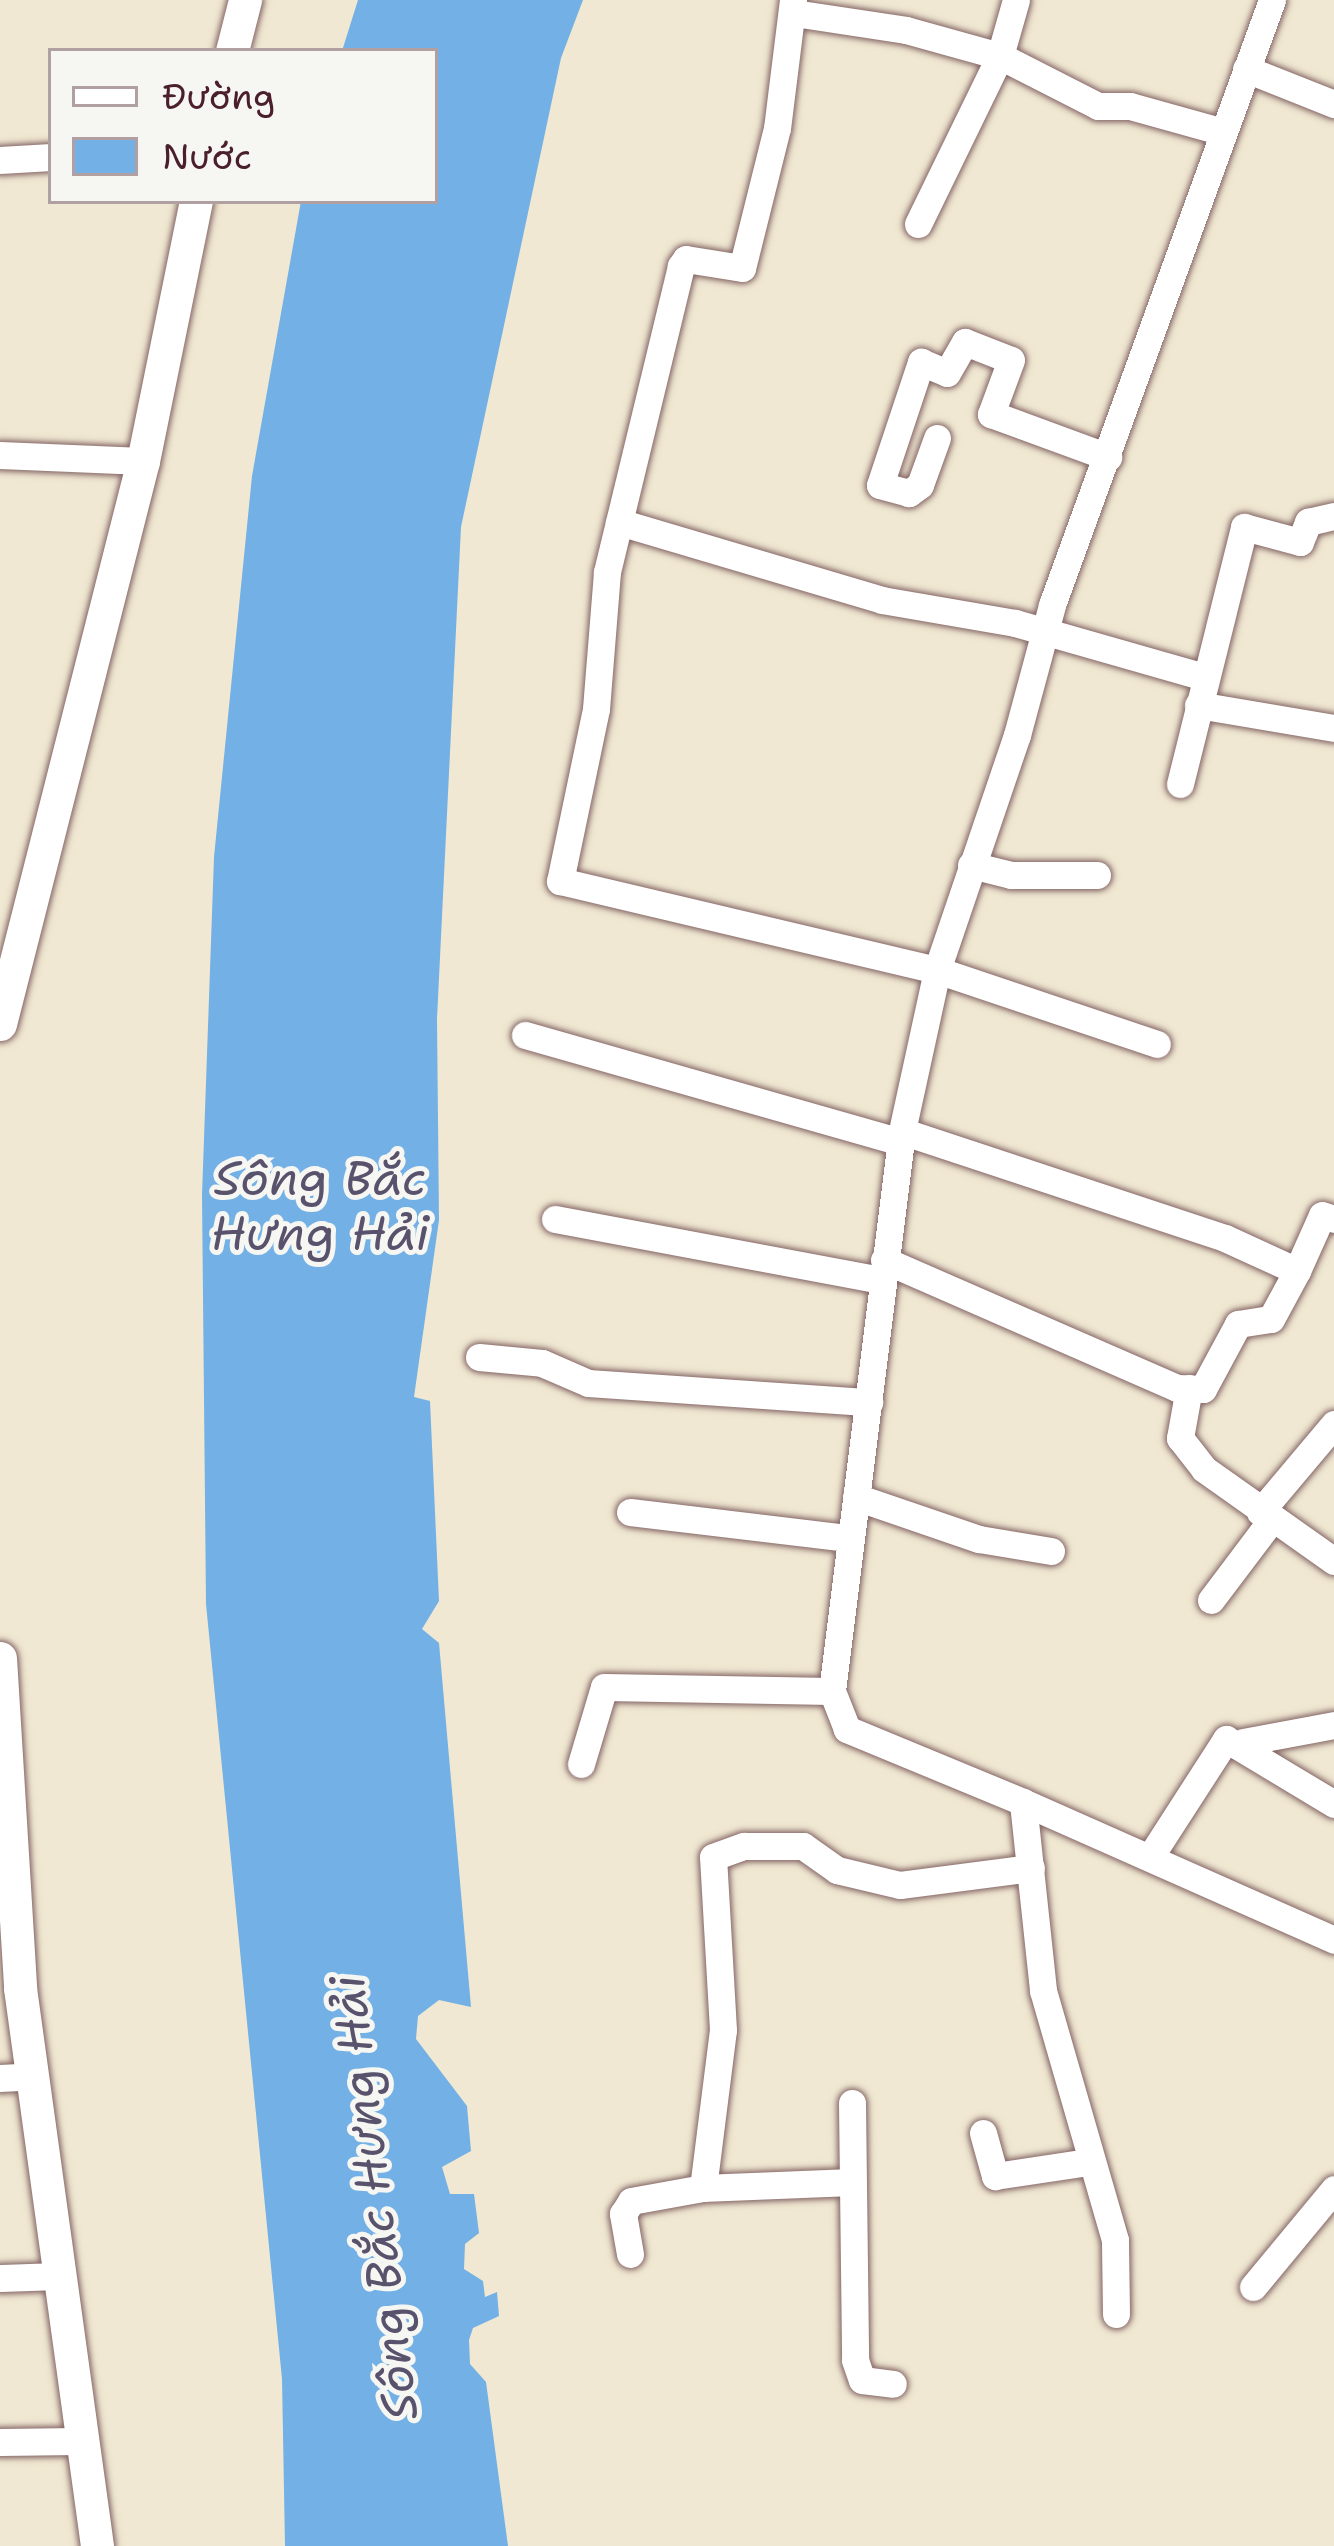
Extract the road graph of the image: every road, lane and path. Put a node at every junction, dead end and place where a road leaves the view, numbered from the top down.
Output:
1 (245, 0) edge
2 (1016, 0) edge
3 (1272, 0) edge
4 (793, 7) edge
5 (233, 48) edge
6 (1000, 56) junction
7 (1246, 69) junction
8 (1334, 104) edge
9 (1223, 132) junction
10 (48, 157) edge
11 (0, 160) edge
12 (195, 204) edge
13 (918, 224) dead end
14 (937, 438) dead end
15 (0, 455) edge
16 (1108, 457) junction
17 (143, 460) junction
18 (1334, 516) edge
19 (619, 522) junction
20 (1046, 631) junction
21 (1201, 691) junction
22 (1334, 728) edge
23 (1180, 784) dead end
24 (971, 866) junction
25 (1097, 874) dead end
26 (937, 970) junction
27 (3, 982) edge
28 (0, 1024) edge
29 (525, 1035) dead end
30 (1157, 1044) dead end
31 (902, 1136) junction
32 (554, 1219) dead end
33 (1334, 1219) edge
34 (883, 1270) junction
35 (1297, 1271) junction
36 (479, 1357) dead end
37 (1190, 1388) junction
38 (869, 1402) junction
39 (1334, 1424) edge
40 (856, 1497) junction
41 (630, 1512) dead end
42 (1266, 1516) junction
43 (848, 1538) junction
44 (1051, 1551) dead end
45 (1334, 1561) edge
46 (1211, 1600) dead end
47 (0, 1658) edge
48 (832, 1691) junction
49 (1334, 1726) edge
50 (1243, 1742) junction
51 (581, 1764) dead end
52 (1023, 1802) junction
53 (1334, 1804) edge
54 (1152, 1854) junction
55 (1030, 1868) junction
56 (6, 1917) edge
57 (1334, 1940) edge
58 (16, 2077) edge
59 (852, 2103) dead end
60 (983, 2133) dead end
61 (1089, 2162) junction
62 (851, 2182) junction
63 (703, 2188) junction
64 (1334, 2188) edge
65 (630, 2254) dead end
66 (59, 2276) junction
67 (0, 2278) edge
68 (1252, 2287) dead end
69 (1116, 2314) dead end
70 (892, 2384) dead end
71 (78, 2441) junction
72 (0, 2442) edge
73 (98, 2546) edge

1 - 5 street
2 - 6 street
3 - 7 street
4 - 6 street
4 - 19 street
6 - 9 street
6 - 13 street
7 - 8 street
7 - 9 street
9 - 16 street
10 - 11 street
12 - 17 street
14 - 16 street
15 - 17 street
16 - 20 street
17 - 27 street
18 - 21 street
19 - 20 street
19 - 26 street
20 - 21 street
20 - 24 street
21 - 22 street
21 - 23 street
24 - 25 street
24 - 26 street
26 - 30 street
26 - 31 street
27 - 28 street
29 - 31 street
31 - 34 street
31 - 35 street
32 - 34 street
33 - 35 street
34 - 37 street
34 - 38 street
35 - 37 street
36 - 38 street
37 - 42 street
38 - 40 street
39 - 42 street
40 - 43 street
40 - 44 street
41 - 43 street
42 - 45 street
42 - 46 street
43 - 48 street
47 - 56 street
48 - 51 street
48 - 52 street
49 - 50 street
50 - 53 street
50 - 54 street
52 - 54 street
52 - 55 street
54 - 57 street
55 - 61 street
55 - 63 street
56 - 58 street
58 - 66 street
59 - 62 street
60 - 61 street
61 - 69 street
62 - 63 street
62 - 70 street
63 - 65 street
64 - 68 street
66 - 67 street
66 - 71 street
71 - 72 street
71 - 73 street

